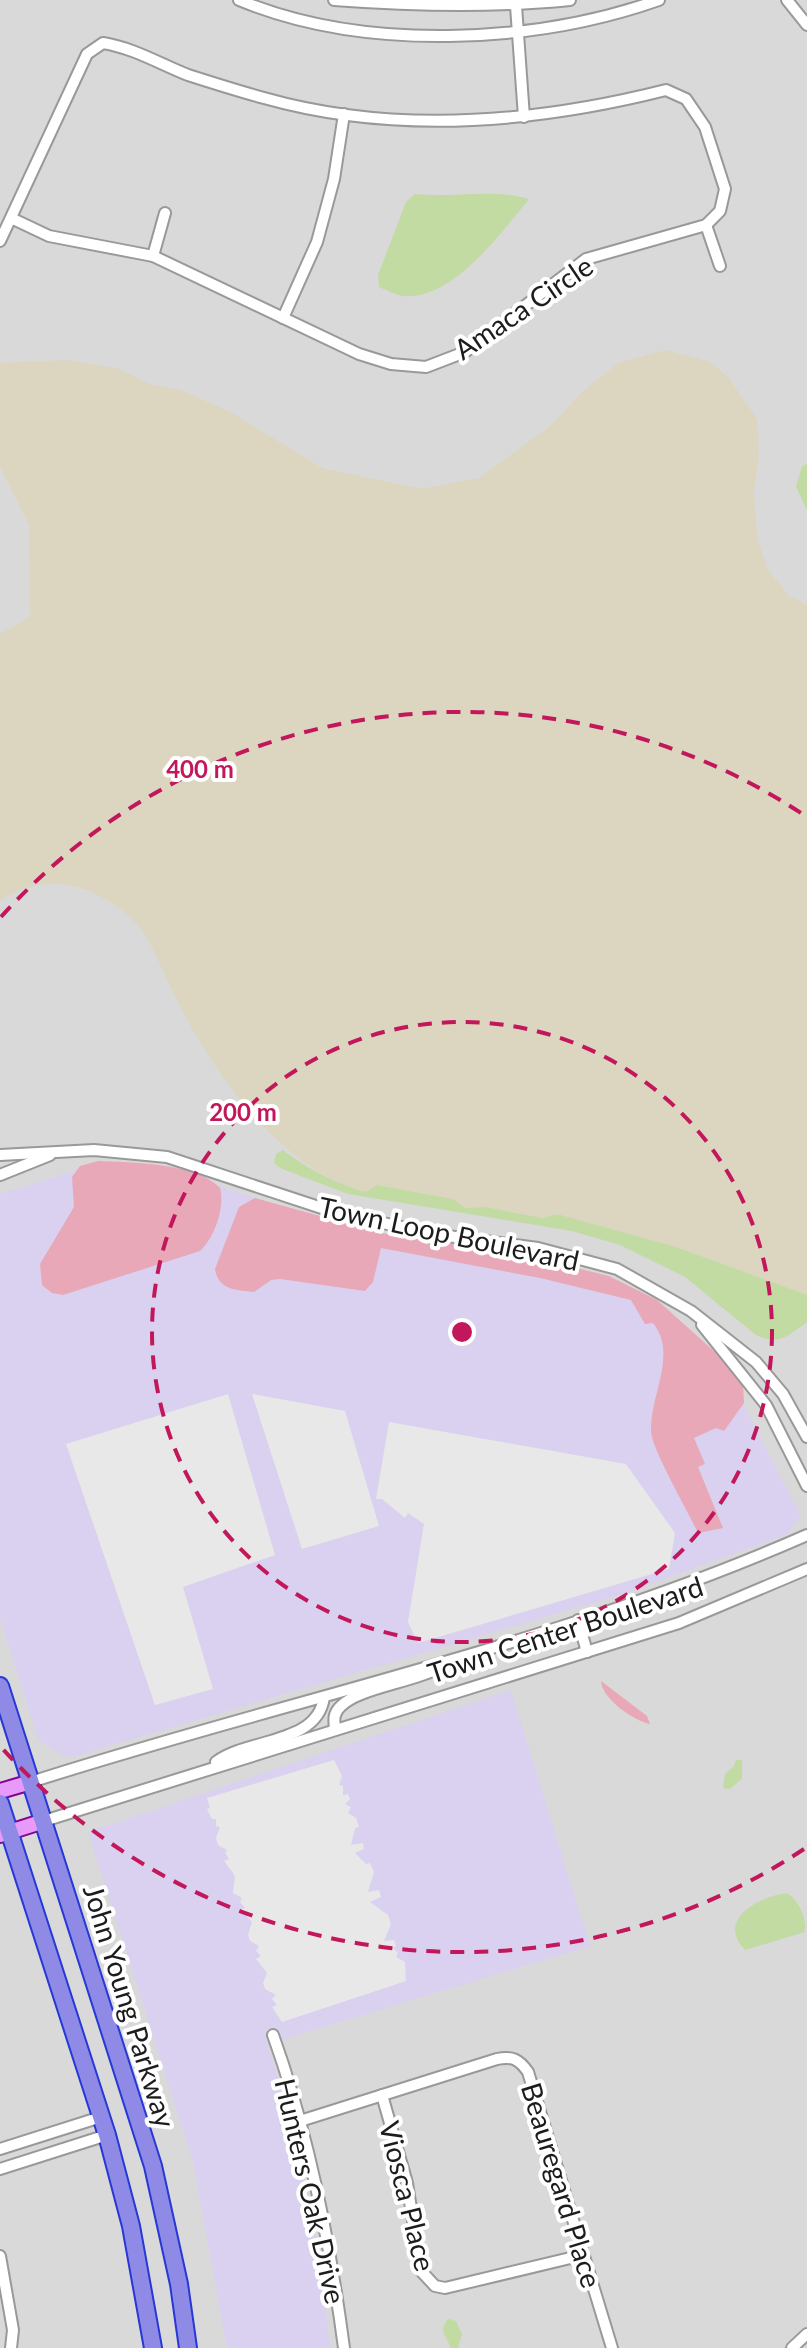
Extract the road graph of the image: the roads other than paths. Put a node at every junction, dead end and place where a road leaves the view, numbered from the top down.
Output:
1 (239, 0) edge
2 (334, 0) edge
3 (570, 0) edge
4 (659, 0) edge
5 (787, 0) edge
6 (516, 6) junction
7 (807, 25) edge
8 (516, 32) junction
9 (344, 114) junction
10 (524, 117) junction
11 (165, 213) dead end
12 (11, 218) junction
13 (706, 225) junction
14 (0, 241) edge
15 (153, 256) junction
16 (720, 266) dead end
17 (283, 318) junction
18 (59, 1152) junction
19 (0, 1155) edge
20 (0, 1175) edge
21 (691, 1311) junction
22 (807, 1437) edge
23 (807, 1486) edge
24 (807, 1535) edge
25 (807, 1569) edge
26 (578, 1620) junction
27 (587, 1652) junction
28 (458, 1657) junction
29 (0, 1686) edge
30 (324, 1697) junction
31 (335, 1729) junction
32 (209, 1768) junction
33 (31, 1782) junction
34 (0, 1791) edge
35 (0, 1803) edge
36 (44, 1821) junction
37 (5, 1834) edge
38 (273, 2035) dead end
39 (382, 2095) junction
40 (101, 2117) junction
41 (300, 2121) junction
42 (107, 2135) junction
43 (0, 2149) edge
44 (0, 2169) edge
45 (583, 2255) junction
46 (0, 2256) edge
47 (807, 2334) edge
48 (11, 2348) edge
49 (153, 2348) edge
50 (188, 2348) edge
51 (344, 2348) edge
52 (612, 2348) edge
53 (792, 2348) edge

1 - 8 street
2 - 6 street
3 - 6 street
4 - 8 street
5 - 7 street
6 - 8 street
8 - 10 street
9 - 10 street
9 - 12 street
9 - 17 street
10 - 13 street
11 - 15 street
12 - 14 street
12 - 15 street, Amaca Circle
13 - 16 street
13 - 17 street, Amaca Circle
15 - 17 street, Amaca Circle
18 - 19 street, Town Loop Boulevard
18 - 20 street, Town Loop Boulevard
18 - 21 street, Town Loop Boulevard
21 - 22 street, Town Loop Boulevard
21 - 23 street, Town Loop Boulevard
24 - 26 street, Town Center Boulevard
25 - 27 street, Town Center Boulevard
26 - 27 street
26 - 28 street, Town Center Boulevard
27 - 31 street, Town Center Boulevard
28 - 30 street, Town Center Boulevard
28 - 31 street, Town Center Boulevard
29 - 33 highway, John Young Parkway
30 - 32 street, Town Center Boulevard
30 - 33 street, Town Center Boulevard
31 - 32 street, Town Center Boulevard
32 - 36 street, Town Center Boulevard
33 - 34 main road, Town Center Boulevard
33 - 36 highway, John Young Parkway
35 - 37 highway
36 - 37 main road, Town Center Boulevard
36 - 50 highway, John Young Parkway
37 - 40 highway
38 - 41 street, Hunters Oak Drive
39 - 41 street, Beauregard Place
39 - 45 street, Beauregard Place
39 - 45 street, Viosca Place
40 - 42 highway
40 - 43 street
41 - 51 street, Hunters Oak Drive
42 - 44 street
42 - 49 highway
45 - 52 street, Beauregard Place
46 - 48 street
47 - 53 street

